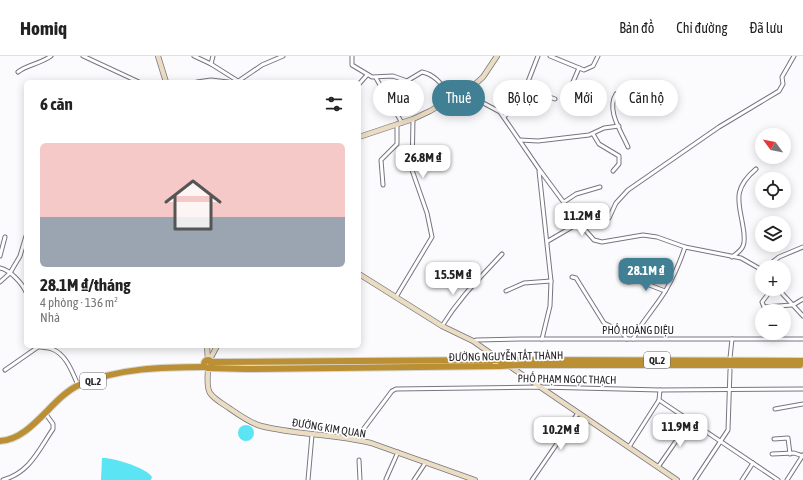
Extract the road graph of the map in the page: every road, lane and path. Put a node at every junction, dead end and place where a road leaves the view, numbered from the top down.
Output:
1 (51, 56) edge
2 (83, 56) edge
3 (158, 56) edge
4 (194, 56) edge
5 (213, 56) edge
6 (283, 56) edge
7 (352, 56) edge
8 (497, 56) edge
9 (538, 56) edge
10 (550, 56) edge
11 (598, 56) edge
12 (794, 56) edge
13 (560, 58) edge
14 (211, 64) junction
15 (579, 68) junction
16 (18, 72) dead end
17 (367, 75) junction
18 (376, 78) junction
19 (134, 80) edge
20 (164, 80) edge
21 (234, 80) edge
22 (240, 80) edge
23 (437, 80) edge
24 (480, 80) edge
25 (528, 80) edge
26 (574, 80) edge
27 (361, 82) edge
28 (615, 96) edge
29 (552, 98) edge
30 (555, 99) dead end
31 (485, 104) edge
32 (432, 110) edge
33 (615, 116) edge
34 (615, 116) edge
35 (504, 117) joint
36 (413, 119) junction
37 (402, 122) junction
38 (397, 124) junction
39 (619, 126) junction
40 (593, 134) junction
41 (361, 136) edge
42 (520, 140) junction
43 (628, 147) dead end
44 (539, 169) junction
45 (756, 169) dead end
46 (613, 171) dead end
47 (383, 185) dead end
48 (600, 187) dead end
49 (564, 202) junction
50 (580, 224) junction
51 (5, 237) dead end
52 (548, 241) junction
53 (803, 246) edge
54 (24, 247) edge
55 (685, 247) junction
56 (502, 254) dead end
57 (0, 256) edge
58 (732, 257) junction
59 (775, 260) edge
60 (755, 265) edge
61 (0, 268) edge
62 (10, 273) junction
63 (361, 275) edge
64 (572, 277) dead end
65 (551, 281) junction
66 (0, 282) edge
67 (628, 282) dead end
68 (24, 284) edge
69 (506, 291) dead end
70 (665, 291) junction
71 (767, 296) edge
72 (785, 296) edge
73 (396, 297) junction
74 (803, 299) edge
75 (793, 305) junction
76 (803, 316) edge
77 (442, 326) junction
78 (542, 339) junction
79 (627, 339) junction
80 (633, 339) junction
81 (732, 339) junction
82 (803, 339) edge
83 (473, 341) junction
84 (34, 348) edge
85 (50, 348) edge
86 (207, 348) edge
87 (216, 348) edge
88 (730, 358) dead end
89 (803, 361) edge
90 (208, 364) junction
91 (803, 365) edge
92 (5, 370) dead end
93 (730, 370) dead end
94 (78, 386) junction
95 (540, 387) junction
96 (730, 389) junction
97 (803, 389) edge
98 (660, 390) junction
99 (659, 400) junction
100 (803, 404) edge
101 (775, 409) dead end
102 (578, 412) junction
103 (45, 413) junction
104 (690, 421) junction
105 (312, 435) junction
106 (356, 439) junction
107 (774, 439) dead end
108 (0, 441) edge
109 (721, 442) junction
110 (629, 447) junction
111 (398, 452) junction
112 (772, 454) dead end
113 (790, 454) junction
114 (803, 456) edge
115 (359, 460) dead end
116 (426, 462) junction
117 (753, 464) junction
118 (658, 467) junction
119 (386, 479) edge
120 (3, 480) edge
121 (308, 480) edge
122 (360, 480) edge
123 (414, 480) edge
124 (475, 480) edge
125 (532, 480) edge
126 (677, 480) edge
127 (695, 480) edge
128 (742, 480) edge
129 (778, 480) edge
130 (787, 480) edge

1 - 16 street
2 - 19 street
3 - 20 main road
4 - 14 street
5 - 14 street
6 - 22 street
7 - 17 street
8 - 24 main road
9 - 25 street
10 - 13 street
11 - 15 street
12 - 50 street
13 - 15 street
14 - 21 street
15 - 26 street
17 - 18 street
17 - 27 street
18 - 23 street
18 - 37 street
28 - 33 street
29 - 30 street
31 - 35 street
32 - 36 main road
34 - 39 street
35 - 42 street
36 - 37 main road
36 - 73 street
37 - 38 main road
38 - 41 main road
38 - 47 street
39 - 40 street
39 - 43 street
40 - 42 street
40 - 46 street
42 - 44 street
44 - 49 street
44 - 52 street
45 - 58 street
48 - 49 street
49 - 50 street
50 - 52 street
50 - 55 street
51 - 57 street
52 - 65 street
53 - 59 street
54 - 62 street
55 - 58 street
55 - 70 street
56 - 77 street
58 - 60 street
61 - 62 street
62 - 66 street
62 - 68 street
63 - 73 main road
64 - 79 street
65 - 69 street
65 - 78 street
67 - 70 street
70 - 80 street
71 - 75 street
72 - 75 street
73 - 77 main road
74 - 75 street
75 - 76 street
77 - 83 main road
78 - 79 street, PHỐ HOÀNG DIỆU
78 - 83 street, PHỐ HOÀNG DIỆU
79 - 80 street, PHỐ HOÀNG DIỆU
80 - 81 street, PHỐ HOÀNG DIỆU
81 - 82 street, PHỐ HOÀNG DIỆU
81 - 88 street
83 - 95 main road
84 - 92 street
85 - 94 street
86 - 90 main road, ĐƯỜNG KIM QUAN
87 - 90 main road
89 - 90 highway, ĐƯỜNG NGUYỄN TẤT THÀNH / QL.2, bridge
90 - 91 highway, ĐƯỜNG NGUYỄN TẤT THÀNH / QL.2, bridge
90 - 94 highway, QL.2
90 - 105 main road, ĐƯỜNG KIM QUAN
93 - 96 street
94 - 103 highway, QL.2
95 - 98 street, PHỐ PHẠM NGỌC THẠCH
95 - 102 main road
95 - 106 street, PHỐ PHẠM NGỌC THẠCH
96 - 97 street, PHỐ PHẠM NGỌC THẠCH
96 - 98 street, PHỐ PHẠM NGỌC THẠCH
96 - 109 street
98 - 99 street
99 - 104 street
99 - 110 street
100 - 101 street
102 - 110 main road
102 - 125 street
103 - 108 highway, QL.2
103 - 120 street
104 - 109 street
104 - 118 street
105 - 106 main road, ĐƯỜNG KIM QUAN
105 - 121 street
106 - 111 main road, ĐƯỜNG KIM QUAN
107 - 113 street
109 - 117 street
109 - 127 street
110 - 118 main road
111 - 116 main road, ĐƯỜNG KIM QUAN
111 - 119 street
112 - 113 street
113 - 114 street
114 - 130 street
115 - 122 street
116 - 123 street
116 - 124 main road, ĐƯỜNG KIM QUAN
117 - 128 street
117 - 129 street
118 - 126 main road

